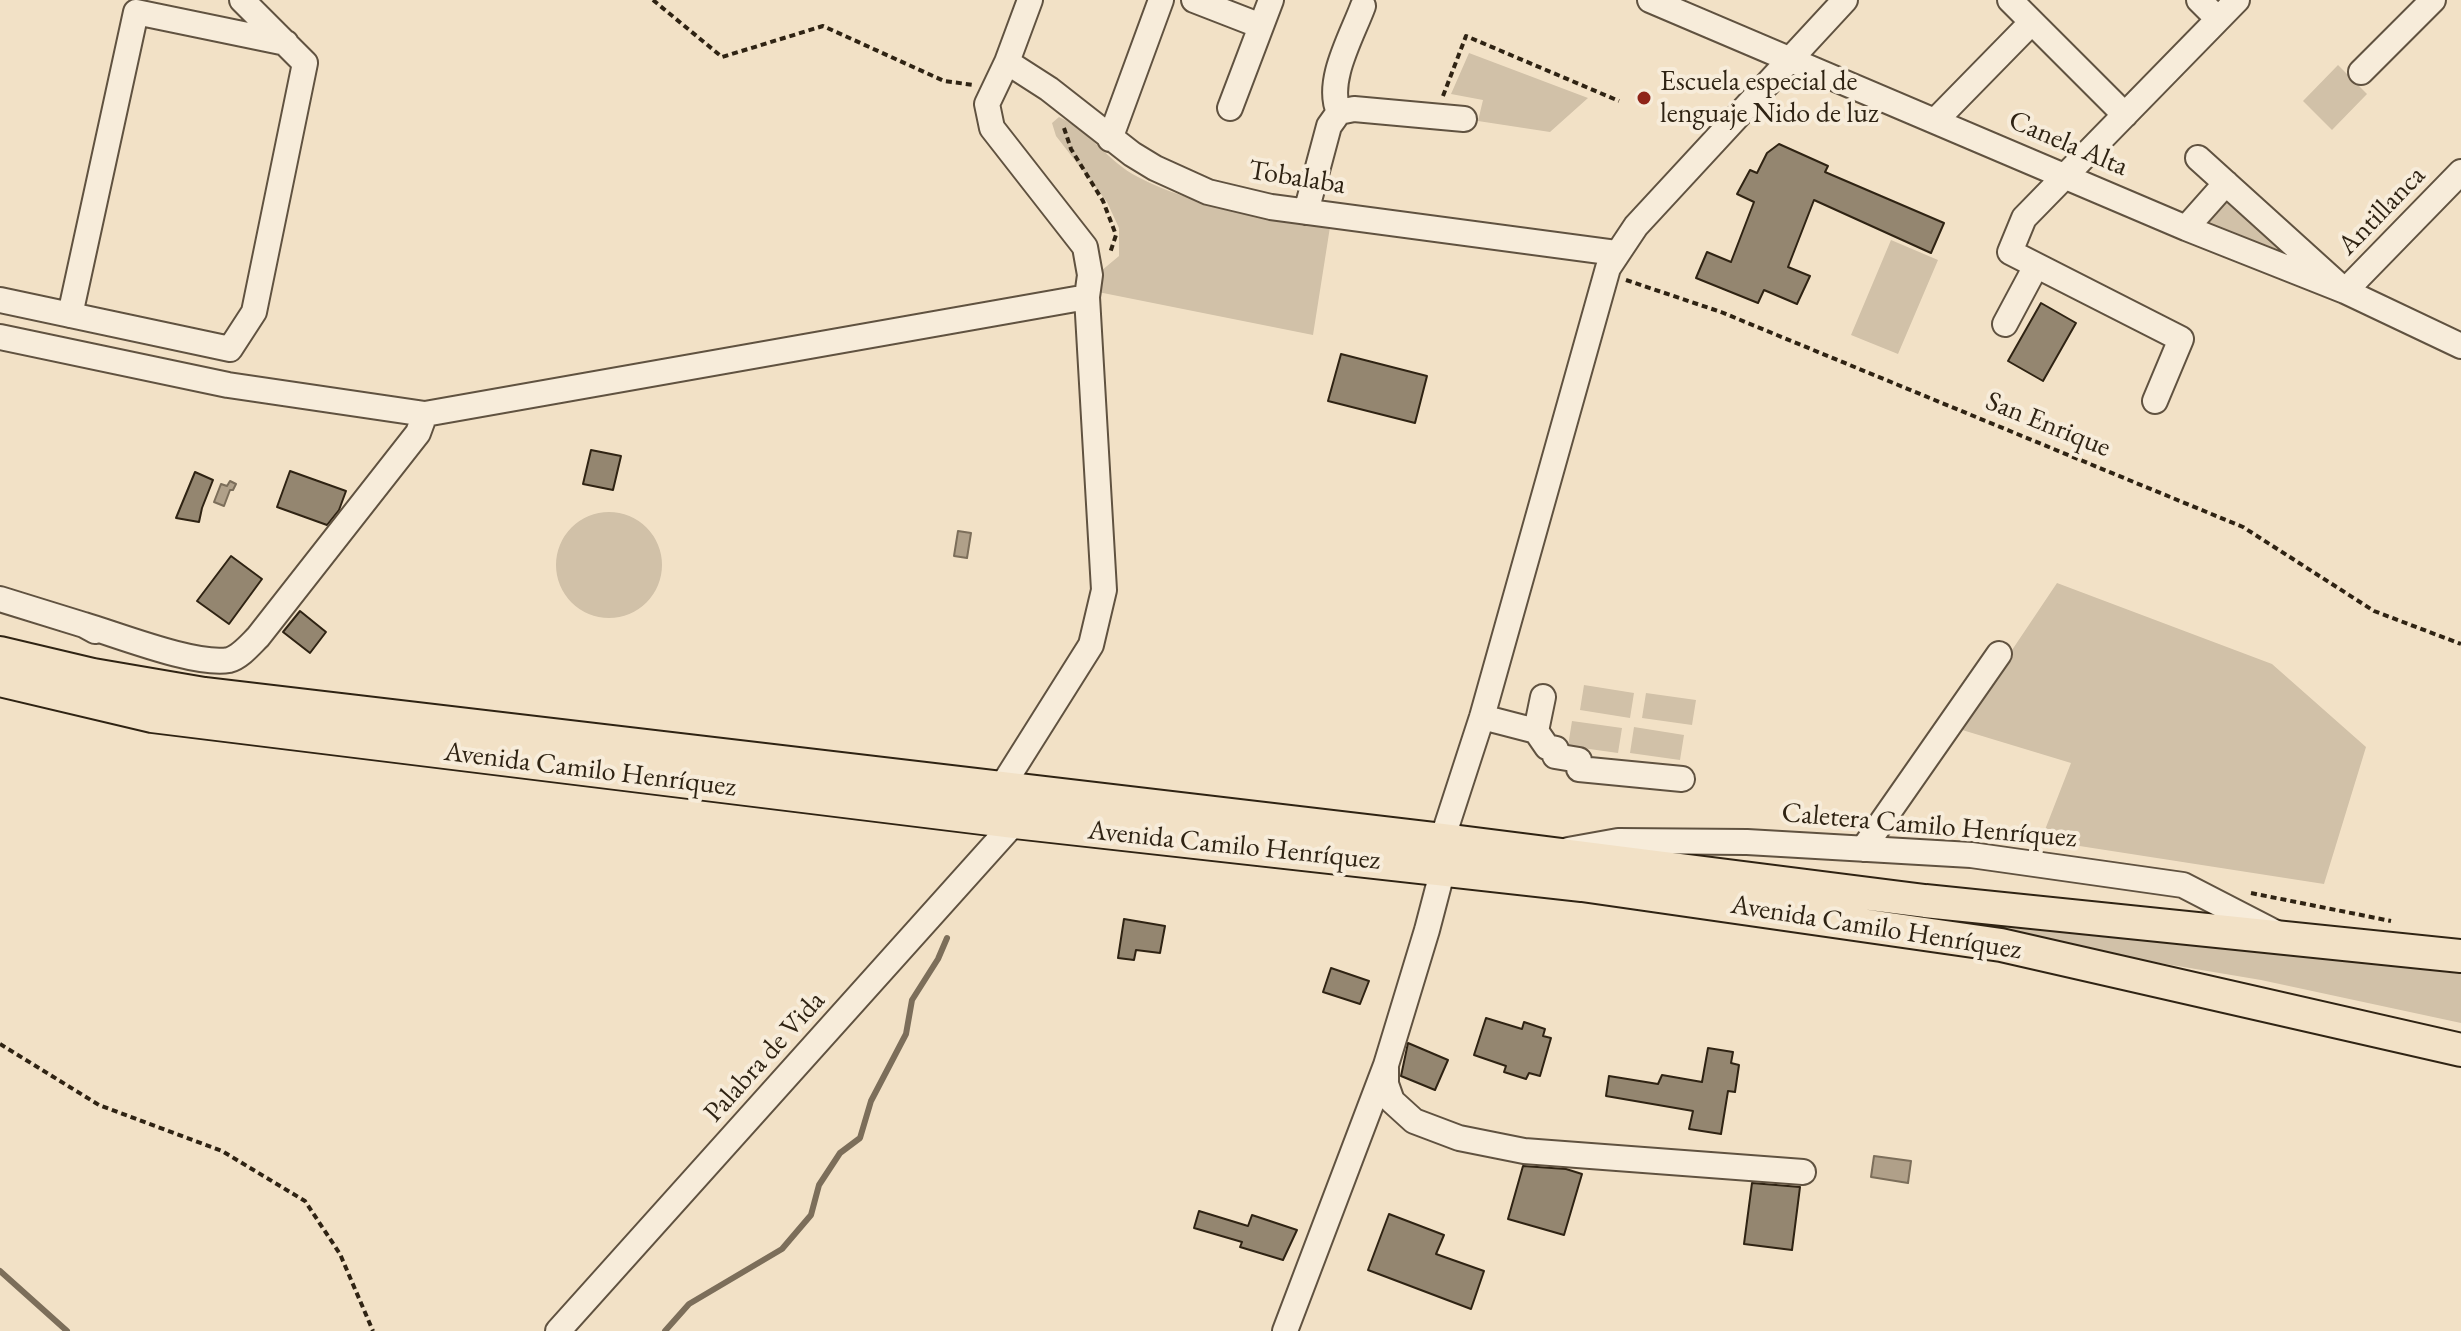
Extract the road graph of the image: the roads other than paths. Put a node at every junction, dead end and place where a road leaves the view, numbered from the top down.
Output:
1 (242, 0) edge
2 (1030, 0) edge
3 (1161, 0) edge
4 (1194, 0) edge
5 (1271, 0) edge
6 (1650, 0) edge
7 (1845, 0) edge
8 (2010, 0) edge
9 (2199, 0) edge
10 (2237, 0) edge
11 (2433, 0) edge
12 (1363, 6) dead end
13 (148, 7) edge
14 (2218, 19) junction
15 (2032, 22) junction
16 (1261, 26) junction
17 (286, 43) junction
18 (1790, 58) junction
19 (1007, 62) junction
20 (2361, 72) dead end
21 (1230, 108) dead end
22 (1339, 112) junction
23 (2125, 115) junction
24 (1464, 119) dead end
25 (1936, 120) junction
26 (1110, 139) junction
27 (2198, 158) dead end
28 (2461, 172) edge
29 (2065, 176) junction
30 (2226, 183) junction
31 (1306, 212) junction
32 (2186, 228) junction
33 (1616, 253) junction
34 (2036, 266) junction
35 (1088, 286) junction
36 (2345, 291) junction
37 (0, 300) edge
38 (70, 315) junction
39 (2005, 324) dead end
40 (0, 337) edge
41 (2461, 346) edge
42 (2155, 401) dead end
43 (425, 414) junction
44 (0, 599) edge
45 (84, 625) junction
46 (0, 653) edge
47 (1999, 654) dead end
48 (0, 680) edge
49 (204, 694) junction
50 (1543, 697) dead end
51 (1482, 717) junction
52 (1536, 731) junction
53 (1682, 779) dead end
54 (1001, 788) junction
55 (1015, 822) junction
56 (1863, 849) junction
57 (1554, 854) junction
58 (1442, 855) junction
59 (2286, 938) junction
60 (2461, 956) edge
61 (2461, 1050) edge
62 (1386, 1065) junction
63 (1803, 1172) dead end
64 (558, 1331) edge
65 (1285, 1331) edge

1 - 17 street
2 - 19 street
3 - 26 street
4 - 16 street
5 - 16 street
6 - 18 street, Canela Alta
7 - 18 street
8 - 15 street
9 - 14 street
10 - 14 street
11 - 20 street
12 - 22 street
13 - 17 street
13 - 38 street
14 - 23 street
15 - 23 street
15 - 25 street
16 - 21 street
17 - 38 street
18 - 25 street, Canela Alta
18 - 33 street
19 - 26 street, Tobalaba
19 - 35 street
22 - 24 street
22 - 31 street
23 - 29 street
25 - 29 street, Canela Alta
26 - 31 street, Tobalaba
27 - 30 street
28 - 36 street, Antillanca
29 - 32 street, Canela Alta
29 - 34 street
30 - 32 street
30 - 36 street
31 - 33 street, Tobalaba
32 - 36 street, Canela Alta
33 - 51 street
34 - 39 street
34 - 42 street
35 - 43 street
35 - 54 street
36 - 41 street, Canela Alta
37 - 38 street
40 - 43 street
43 - 45 street
44 - 45 street
45 - 49 street
46 - 49 main road, Avenida Camilo Henríquez
47 - 56 street
48 - 55 main road, Avenida Camilo Henríquez
49 - 54 main road, Avenida Camilo Henríquez
50 - 52 street
51 - 52 street
51 - 58 street
52 - 53 street
54 - 58 main road, Avenida Camilo Henríquez
55 - 58 main road, Avenida Camilo Henríquez
55 - 64 street, Palabra de Vida
56 - 57 street, Caletera Camilo Henríquez
56 - 59 street, Caletera Camilo Henríquez
57 - 58 main road, Avenida Camilo Henríquez
57 - 59 main road, Avenida Camilo Henríquez
58 - 61 main road, Avenida Camilo Henríquez
58 - 62 street
59 - 60 main road, Avenida Camilo Henríquez
62 - 63 street
62 - 65 street

